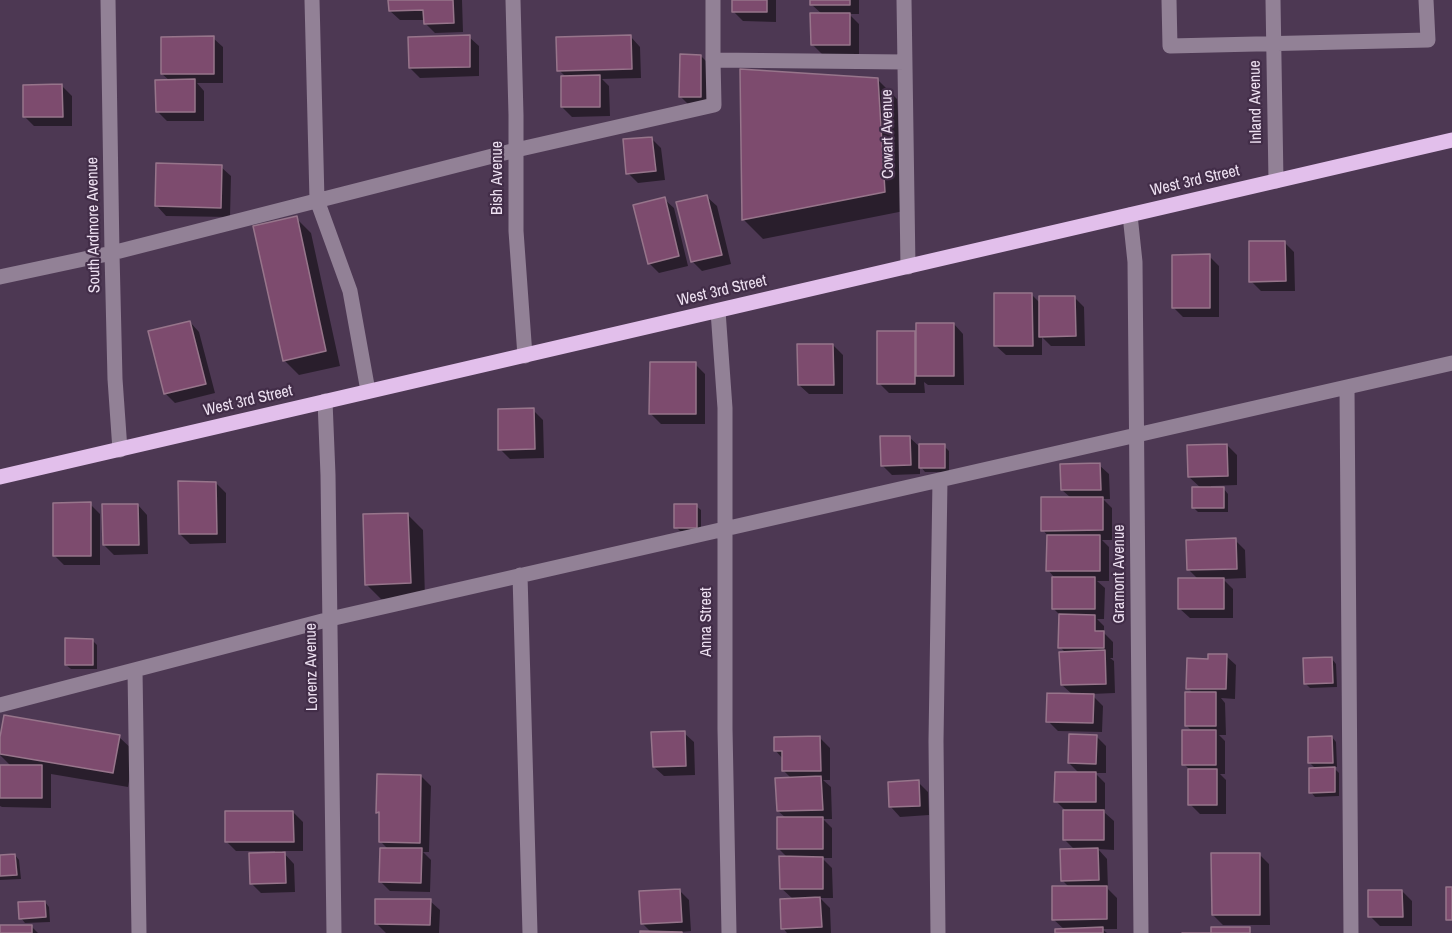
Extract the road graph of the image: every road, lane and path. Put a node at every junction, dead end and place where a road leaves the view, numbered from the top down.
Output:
1 (108, 0) edge
2 (312, 0) edge
3 (513, 0) edge
4 (713, 0) edge
5 (904, 0) edge
6 (1169, 0) edge
7 (1273, 0) edge
8 (1426, 0) edge
9 (1273, 44) junction
10 (713, 60) junction
11 (905, 62) junction
12 (1452, 140) edge
13 (516, 150) junction
14 (1276, 181) junction
15 (317, 200) junction
16 (1130, 214) junction
17 (112, 253) junction
18 (908, 267) junction
19 (0, 277) edge
20 (718, 311) junction
21 (525, 356) junction
22 (1452, 363) edge
23 (1347, 387) junction
24 (368, 392) junction
25 (326, 401) junction
26 (1137, 435) junction
27 (120, 450) junction
28 (0, 477) edge
29 (940, 480) junction
30 (725, 529) junction
31 (520, 575) junction
32 (330, 619) junction
33 (135, 670) junction
34 (0, 705) edge
35 (139, 933) edge
36 (334, 933) edge
37 (530, 933) edge
38 (729, 933) edge
39 (938, 933) edge
40 (1141, 933) edge
41 (1352, 933) edge

1 - 17 street, South Ardmore Avenue
2 - 15 street
3 - 13 street, Bish Avenue
4 - 10 street
5 - 11 street, Cowart Avenue
6 - 9 street
7 - 9 street, Inland Avenue
8 - 9 street
9 - 14 street, Inland Avenue
10 - 11 street
10 - 13 street
11 - 18 street, Cowart Avenue
12 - 14 main road, West 3rd Street
13 - 15 street
13 - 21 street, Bish Avenue
14 - 16 main road, West 3rd Street
15 - 17 street
15 - 24 street
16 - 18 main road, West 3rd Street
16 - 26 street, Gramont Avenue
17 - 19 street
17 - 27 street, South Ardmore Avenue
18 - 20 main road, West 3rd Street
20 - 21 main road, West 3rd Street
20 - 30 street, Anna Street
21 - 24 main road, West 3rd Street
22 - 23 street
23 - 26 street
23 - 41 street
24 - 25 main road, West 3rd Street
25 - 27 main road, West 3rd Street
25 - 32 street, Lorenz Avenue
26 - 29 street
26 - 40 street, Gramont Avenue
27 - 28 main road, West 3rd Street
29 - 30 street
29 - 39 street
30 - 31 street
30 - 38 street, Anna Street
31 - 32 street
31 - 37 street
32 - 33 street
32 - 36 street, Lorenz Avenue
33 - 34 street
33 - 35 street

